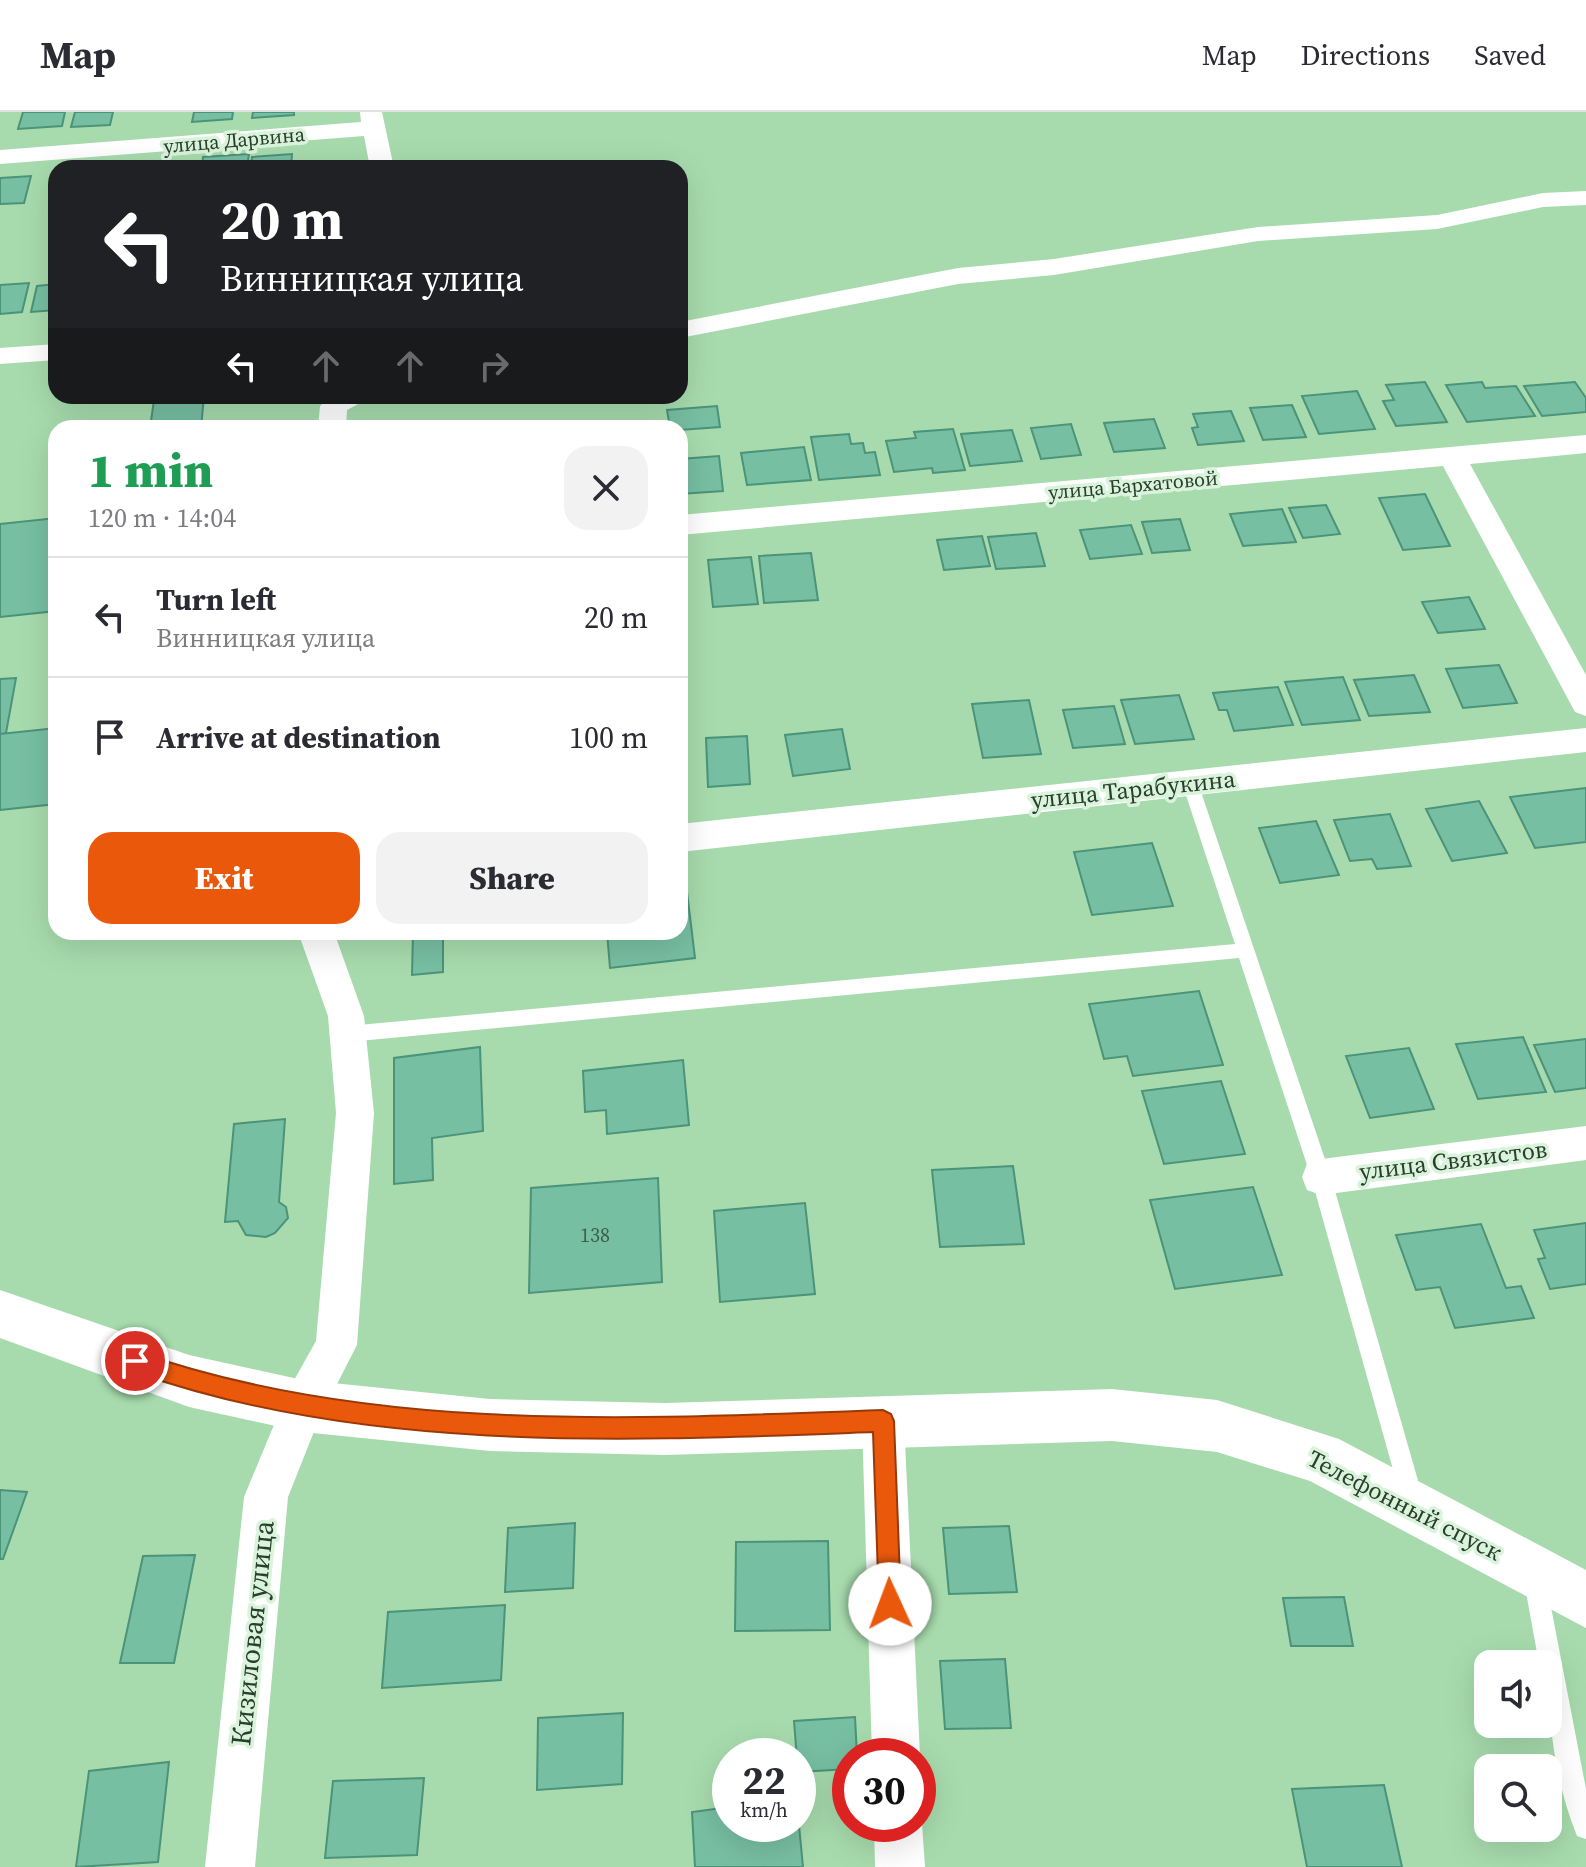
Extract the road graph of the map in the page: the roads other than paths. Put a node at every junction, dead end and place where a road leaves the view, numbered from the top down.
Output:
1 (371, 120) edge
2 (0, 157) edge
3 (380, 160) edge
4 (1586, 198) edge
5 (688, 328) edge
6 (48, 353) edge
7 (0, 356) edge
8 (1586, 444) edge
9 (1452, 456) junction
10 (688, 524) edge
11 (1586, 704) edge
12 (1586, 740) edge
13 (1190, 783) junction
14 (688, 837) edge
15 (319, 940) edge
16 (1245, 950) junction
17 (348, 1034) junction
18 (1586, 1143) edge
19 (1321, 1177) junction
20 (0, 1314) edge
21 (303, 1406) junction
22 (883, 1421) junction
23 (1415, 1508) junction
24 (1533, 1571) junction
25 (1586, 1600) edge
26 (895, 1738) edge
27 (1580, 1789) edge
28 (1586, 1827) edge
29 (899, 1842) edge
30 (230, 1867) edge
31 (900, 1867) edge

1 - 2 street, улица Дарвина
1 - 3 street
4 - 5 street
6 - 7 street
8 - 9 street, улица Бархатовой
9 - 10 street, улица Бархатовой
9 - 11 street
12 - 13 street, улица Тарабукина
13 - 14 street, улица Тарабукина
13 - 16 lane
15 - 17 street, Кизиловая улица
16 - 17 lane
16 - 19 lane
17 - 21 street, Кизиловая улица
18 - 19 street, улица Связистов
19 - 23 lane
20 - 21 main road, Телефонный спуск
21 - 22 main road, Телефонный спуск
21 - 30 street, Кизиловая улица
22 - 23 main road, Телефонный спуск
22 - 26 street
23 - 24 main road, Телефонный спуск
24 - 25 main road, Телефонный спуск
24 - 27 lane
27 - 28 lane
29 - 31 street

